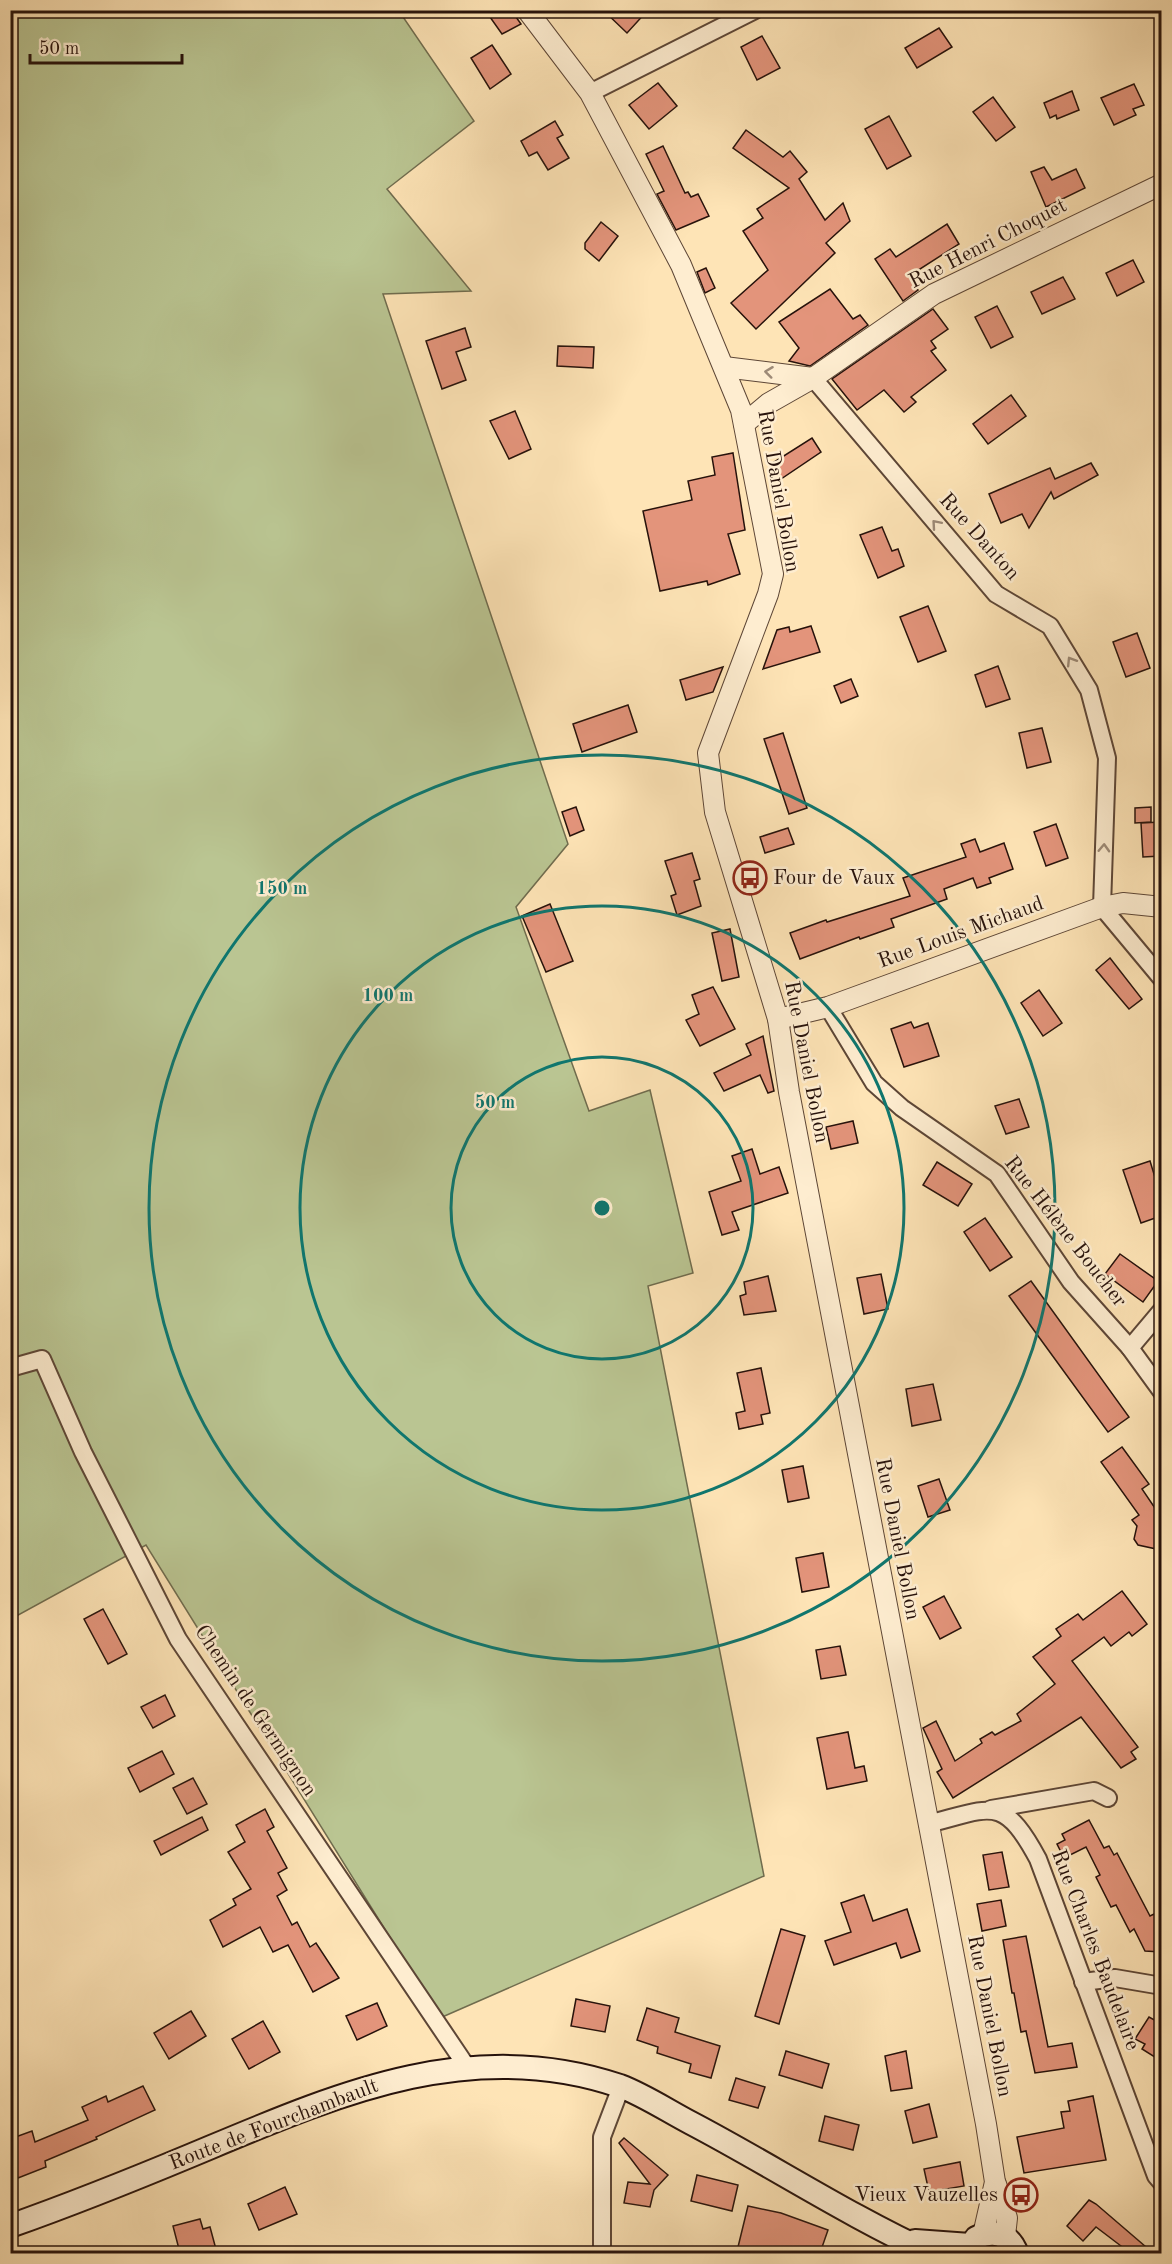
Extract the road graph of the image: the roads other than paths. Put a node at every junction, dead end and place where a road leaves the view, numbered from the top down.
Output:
1 (527, 10) edge
2 (755, 10) edge
3 (590, 93) junction
4 (1161, 184) edge
5 (724, 367) junction
6 (813, 378) junction
7 (744, 424) junction
8 (1102, 907) junction
9 (1161, 907) edge
10 (1161, 980) edge
11 (828, 1007) junction
12 (778, 1019) junction
13 (1161, 1310) edge
14 (1130, 1348) junction
15 (10, 1368) edge
16 (1161, 1392) edge
17 (1108, 1798) dead end
18 (987, 1809) junction
19 (928, 1824) junction
20 (1083, 1982) junction
21 (1161, 1986) edge
22 (467, 2067) junction
23 (621, 2086) junction
24 (1161, 2183) edge
25 (10, 2226) edge
26 (901, 2240) junction
27 (996, 2246) edge
28 (602, 2253) edge
29 (932, 2253) edge

1 - 3 street, Rue Daniel Bollon
2 - 3 street
3 - 5 street, Rue Daniel Bollon
4 - 6 street, Rue Henri Choquet
6 -> 5 street
5 - 7 street, Rue Daniel Bollon
6 - 7 street, Rue Henri Choquet
8 -> 6 street, Rue Danton
7 - 12 street, Rue Daniel Bollon
8 - 9 street, Rue Louis Michaud
8 - 10 street
8 - 11 street, Rue Louis Michaud
11 - 12 street, Rue Louis Michaud
11 - 14 street, Rue Hélène Boucher
12 - 19 street, Rue Daniel Bollon
13 - 14 street
14 - 16 street, Rue Hélène Boucher
15 - 22 street, Chemin de Germignon
17 - 18 street
18 - 19 street
18 - 20 street, Rue Charles Baudelaire
19 - 27 street, Rue Daniel Bollon
20 - 21 street
20 - 24 street, Rue Charles Baudelaire
22 - 23 main road, Route de Fourchambault
22 - 25 main road, Route de Fourchambault
23 - 26 main road, Route de Fourchambault
23 - 28 street
26 - 27 main road, Route de Fourchambault
26 - 29 main road, Route de Fourchambault

